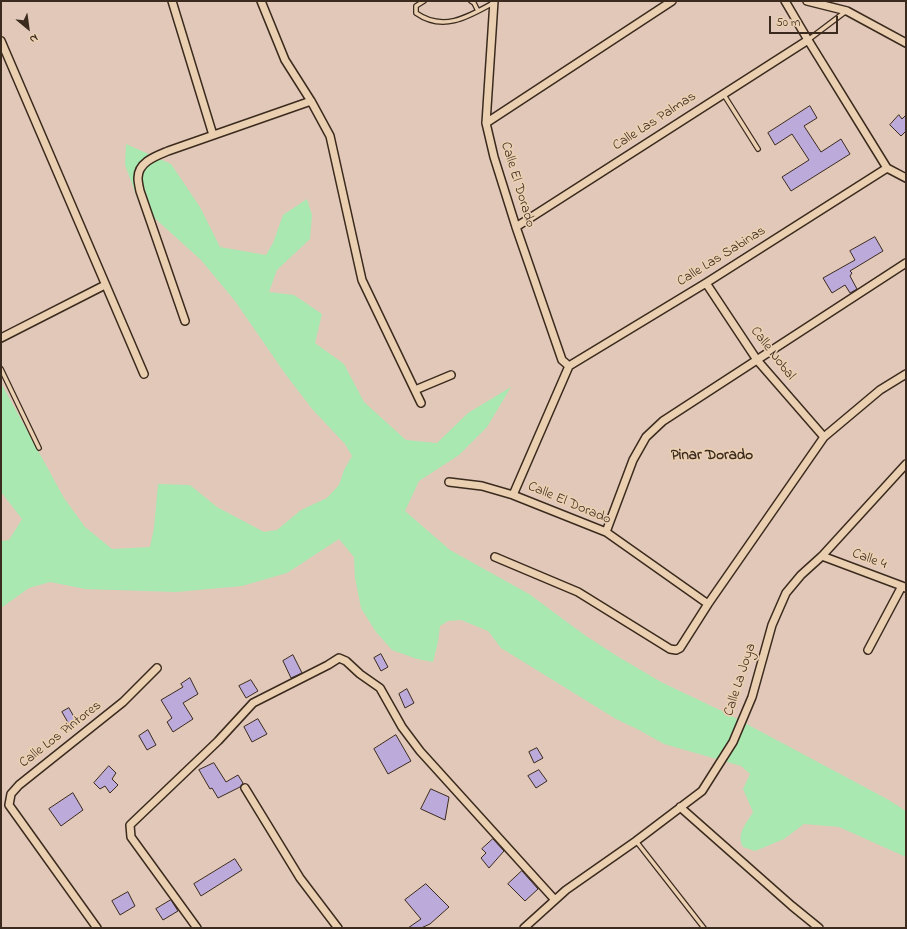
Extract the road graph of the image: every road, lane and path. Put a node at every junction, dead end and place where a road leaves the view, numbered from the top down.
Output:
1 (172, 1) edge
2 (261, 1) edge
3 (424, 1) edge
4 (471, 1) edge
5 (672, 1) edge
6 (785, 1) edge
7 (807, 1) edge
8 (494, 2) edge
9 (478, 11) junction
10 (847, 11) junction
11 (808, 40) junction
12 (1, 41) edge
13 (906, 44) edge
14 (723, 94) junction
15 (311, 101) junction
16 (486, 123) junction
17 (213, 135) junction
18 (758, 149) dead end
19 (887, 168) junction
20 (906, 178) edge
21 (516, 227) junction
22 (906, 263) edge
23 (706, 283) junction
24 (105, 285) junction
25 (185, 321) dead end
26 (1, 338) edge
27 (757, 360) junction
28 (569, 366) junction
29 (1, 369) edge
30 (144, 374) dead end
31 (906, 374) edge
32 (450, 375) dead end
33 (415, 390) junction
34 (421, 403) dead end
35 (824, 437) junction
36 (39, 448) dead end
37 (906, 464) edge
38 (449, 482) dead end
39 (513, 495) junction
40 (606, 532) junction
41 (822, 556) junction
42 (495, 557) dead end
43 (904, 587) edge
44 (708, 604) junction
45 (868, 650) dead end
46 (157, 668) dead end
47 (245, 788) dead end
48 (680, 807) junction
49 (636, 841) junction
50 (555, 900) junction
51 (97, 928) edge
52 (197, 928) edge
53 (338, 928) edge
54 (524, 928) edge
55 (704, 928) edge
56 (819, 928) edge

1 - 17 street
2 - 15 street
3 - 9 lane
4 - 9 lane
5 - 16 street
6 - 11 street
7 - 10 street
8 - 9 lane
8 - 16 street, Calle El Dorado
10 - 11 lane
10 - 13 street
11 - 14 street, Calle Las Palmas
11 - 19 street
12 - 24 street
14 - 18 lane
14 - 21 street, Calle Las Palmas
15 - 17 street
15 - 33 street
16 - 21 street, Calle El Dorado
17 - 25 street
19 - 20 street
19 - 23 street, Calle Las Sabinas
21 - 28 street, Calle El Dorado
22 - 27 street
23 - 27 street, Calle Nobal
23 - 28 street, Calle Las Sabinas
24 - 26 street
24 - 30 street
27 - 35 street, Calle Nobal
27 - 40 street
28 - 39 street
29 - 36 lane
31 - 35 street
32 - 33 street
33 - 34 street
35 - 44 street
37 - 41 street, Calle La Joya
38 - 39 street, Calle El Dorado
39 - 40 street, Calle El Dorado
40 - 44 street, Calle El Dorado
41 - 43 street, Calle 4
41 - 48 street, Calle La Joya
42 - 44 street
43 - 45 street
46 - 51 street, Calle Los Pintores
47 - 53 street
48 - 49 street, Calle La Joya
48 - 56 street
49 - 50 street, Calle La Joya
49 - 55 lane
50 - 52 street
50 - 54 street, Calle La Joya

